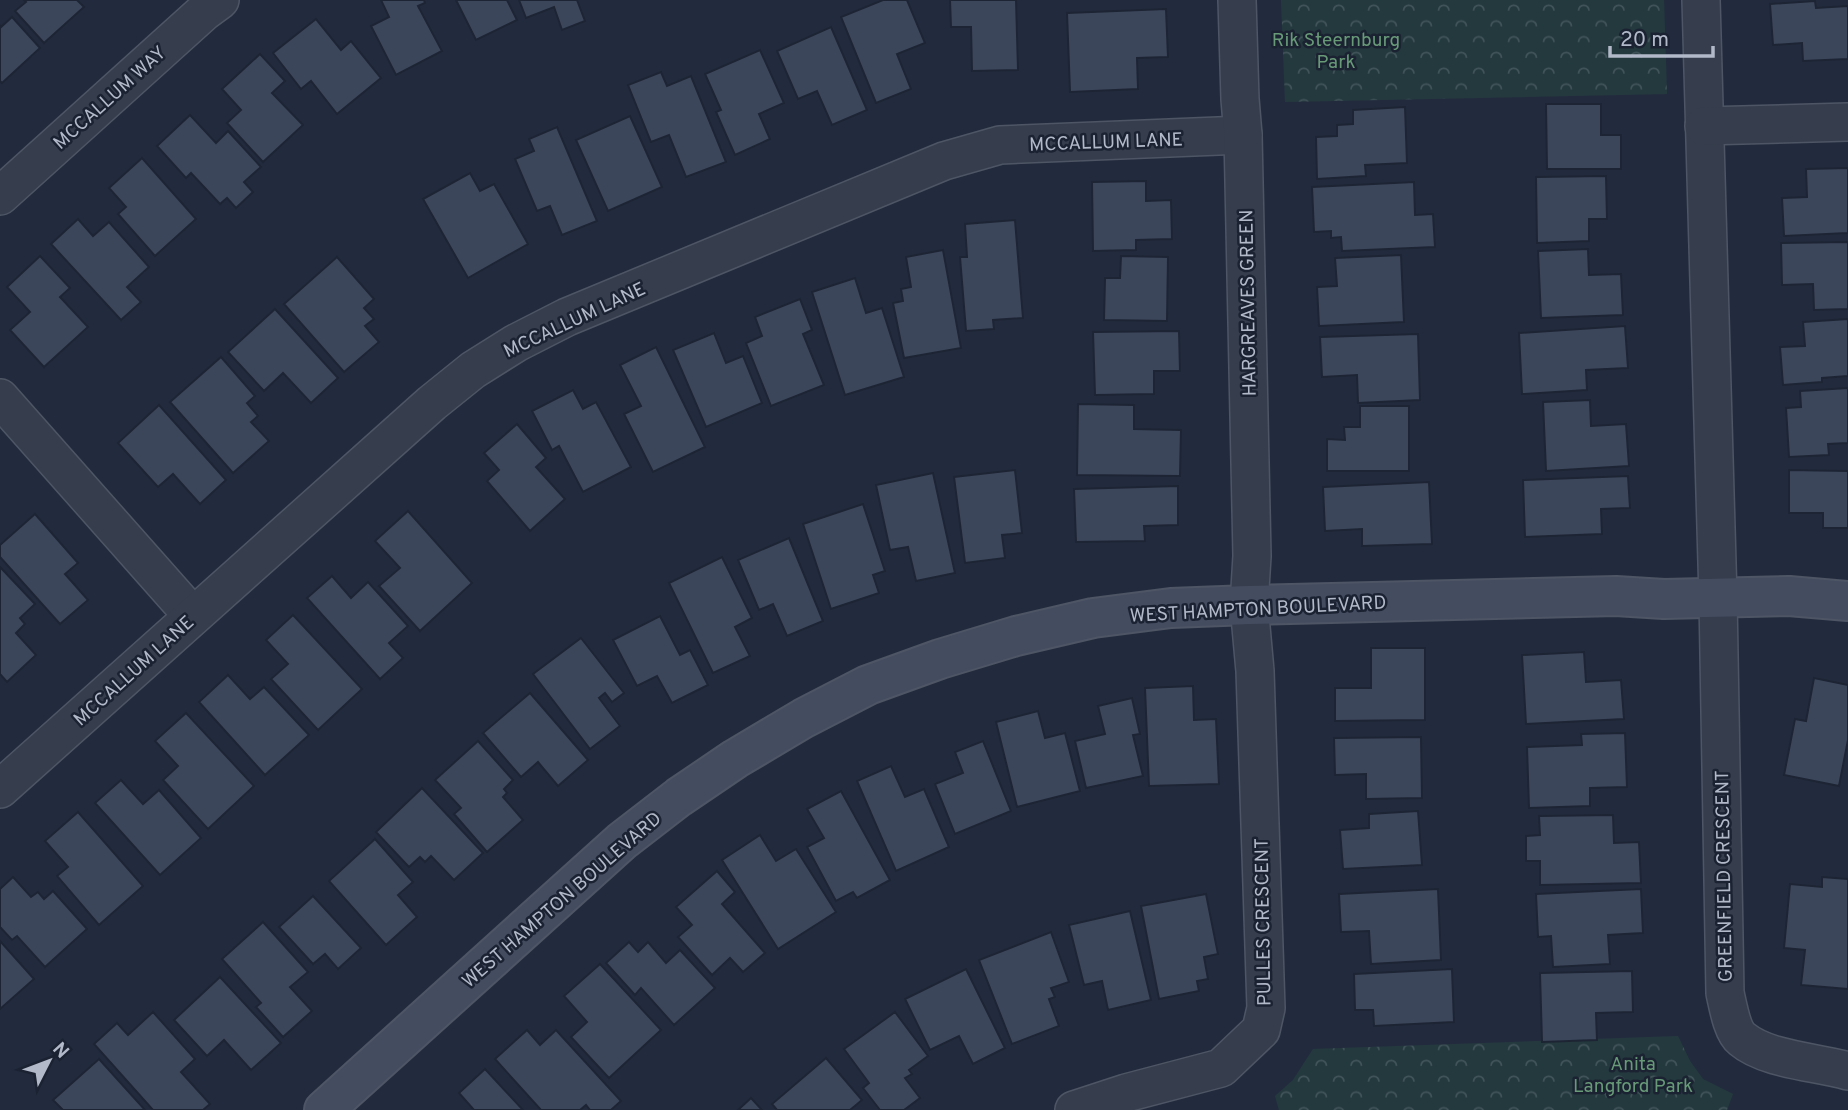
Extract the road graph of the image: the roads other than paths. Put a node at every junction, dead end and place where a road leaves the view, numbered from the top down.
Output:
1 (220, 0) edge
2 (1237, 0) edge
3 (1701, 0) edge
4 (1848, 122) edge
5 (1704, 126) junction
6 (1243, 135) junction
7 (0, 196) edge
8 (0, 398) edge
9 (1718, 598) junction
10 (1848, 601) edge
11 (1249, 605) junction
12 (193, 617) junction
13 (0, 789) edge
14 (1848, 1071) edge
15 (324, 1110) edge
16 (1074, 1110) edge

1 - 7 street, MCCALLUM WAY
2 - 6 street, HARGREAVES GREEN
3 - 5 street
4 - 5 street
5 - 9 street
6 - 11 street, HARGREAVES GREEN
6 - 12 street, MCCALLUM LANE
8 - 12 street
9 - 10 street, WEST HAMPTON BOULEVARD
9 - 11 street, WEST HAMPTON BOULEVARD
9 - 14 street, GREENFIELD CRESCENT
11 - 15 street, WEST HAMPTON BOULEVARD
11 - 16 street, PULLES CRESCENT
12 - 13 street, MCCALLUM LANE

